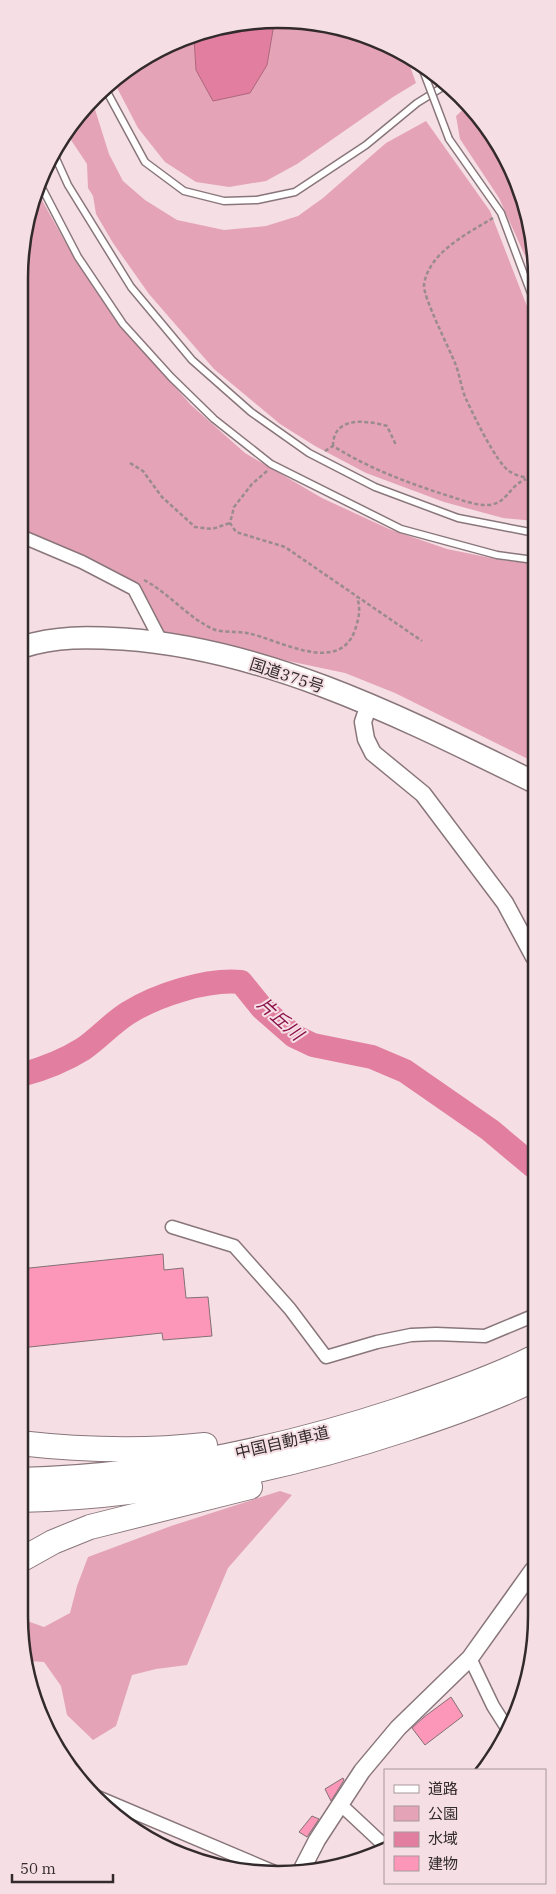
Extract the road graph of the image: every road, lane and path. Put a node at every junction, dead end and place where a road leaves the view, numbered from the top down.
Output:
1 (425, 76) edge
2 (441, 88) edge
3 (108, 94) edge
4 (57, 160) edge
5 (43, 191) edge
6 (500, 213) junction
7 (528, 286) edge
8 (396, 445) dead end
9 (333, 446) junction
10 (317, 457) junction
11 (130, 463) dead end
12 (278, 467) junction
13 (527, 479) joint
14 (230, 523) junction
15 (528, 531) edge
16 (28, 539) edge
17 (528, 559) edge
18 (141, 578) dead end
19 (357, 597) junction
20 (422, 641) dead end
21 (162, 643) junction
22 (28, 645) edge
23 (370, 704) junction
24 (528, 779) edge
25 (528, 946) edge
26 (172, 1227) dead end
27 (528, 1318) edge
28 (528, 1368) edge
29 (512, 1390) junction
30 (28, 1444) edge
31 (28, 1479) edge
32 (28, 1499) edge
33 (28, 1556) edge
34 (528, 1576) edge
35 (470, 1658) junction
36 (504, 1724) edge
37 (112, 1803) edge
38 (340, 1804) junction
39 (382, 1844) edge
40 (305, 1865) edge
41 (260, 1866) edge

1 - 6 lane, bridge
2 - 3 lane
4 - 10 lane
5 - 12 lane
6 - 7 lane
6 - 13 path
8 - 9 path
9 - 10 path
9 - 13 path
10 - 15 lane
11 - 14 path
12 - 14 path
12 - 17 lane
14 - 19 path
16 - 21 street
18 - 19 path
19 - 20 path
21 - 22 highway, 国道375号
21 - 23 highway, 国道375号
23 - 24 highway, 国道375号
23 - 25 street
26 - 27 street
28 - 29 highway, 中国自動車道
28 - 30 highway
28 - 31 highway, 中国自動車道
29 - 32 highway, 中国自動車道
29 - 33 highway
34 - 35 street
35 - 36 street
35 - 38 street
37 - 41 street
38 - 39 street
38 - 40 street

